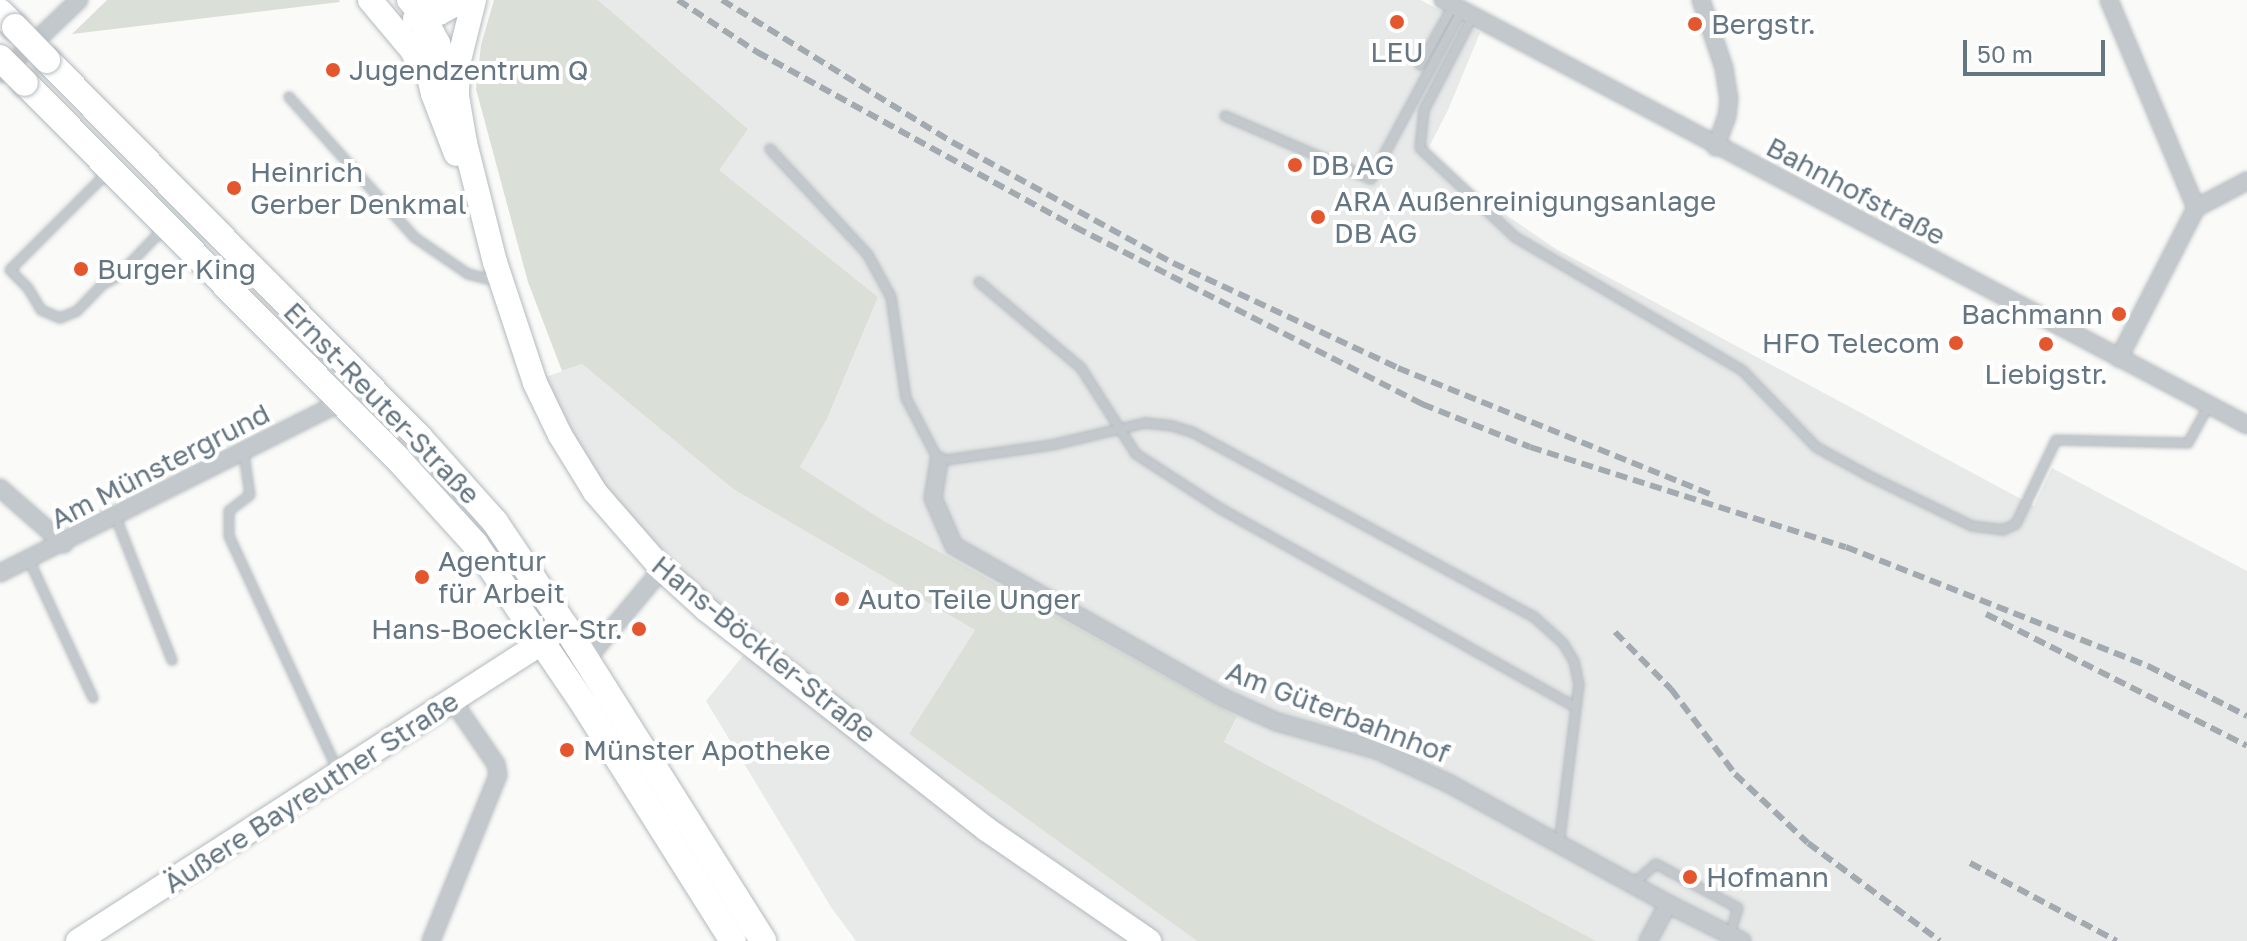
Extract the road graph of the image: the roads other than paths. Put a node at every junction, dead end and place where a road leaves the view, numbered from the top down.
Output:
1 (79, 0) edge
2 (463, 0) edge
3 (474, 0) edge
4 (1701, 0) edge
5 (2109, 0) edge
6 (373, 3) edge
7 (421, 6) edge
8 (1458, 8) edge
9 (7, 20) edge
10 (0, 58) edge
11 (1420, 65) dead end
12 (13, 79) edge
13 (433, 94) junction
14 (289, 97) dead end
15 (459, 112) junction
16 (1225, 116) dead end
17 (1716, 147) junction
18 (770, 149) dead end
19 (111, 169) junction
20 (2247, 181) edge
21 (2196, 208) junction
22 (166, 225) junction
23 (498, 272) junction
24 (979, 282) dead end
25 (2119, 358) junction
26 (342, 402) junction
27 (2209, 404) junction
28 (2247, 425) edge
29 (1118, 430) junction
30 (244, 454) junction
31 (939, 461) junction
32 (0, 488) edge
33 (116, 518) junction
34 (64, 544) junction
35 (29, 560) junction
36 (662, 569) junction
37 (0, 573) edge
38 (548, 600) junction
39 (543, 642) junction
40 (172, 660) dead end
41 (586, 660) junction
42 (93, 698) dead end
43 (452, 700) junction
44 (1575, 707) junction
45 (339, 774) junction
46 (1559, 844) junction
47 (1633, 885) junction
48 (1668, 904) junction
49 (1736, 938) edge
50 (78, 941) edge
51 (431, 941) edge
52 (733, 941) edge
53 (763, 941) edge
54 (1149, 941) edge
55 (1648, 941) edge

1 - 12 street
2 - 7 main road
3 - 15 main road, Hans-Böckler-Straße
4 - 17 street
5 - 21 street
6 - 7 main road
6 - 13 main road
7 - 13 main road, Hans-Böckler-Straße
7 - 15 main road
8 - 11 lane
8 - 16 lane
8 - 17 street, Bahnhofstraße
8 - 27 lane
9 - 38 main road, Ernst-Reuter-Straße, bridge
10 - 12 main road, Ernst-Reuter-Straße, bridge
12 - 19 main road, Ernst-Reuter-Straße
13 - 23 main road, Hans-Böckler-Straße
14 - 23 lane
15 - 23 main road, Hans-Böckler-Straße
17 - 25 street, Bahnhofstraße
18 - 31 lane
19 - 22 main road, Ernst-Reuter-Straße
19 - 22 lane
20 - 21 street
21 - 25 street
22 - 26 main road, Ernst-Reuter-Straße
23 - 36 main road, Hans-Böckler-Straße
24 - 29 lane
25 - 27 street, Bahnhofstraße
26 - 30 street, Am Münstergrund
26 - 39 main road, Ernst-Reuter-Straße
27 - 28 street, Bahnhofstraße
29 - 31 lane
29 - 44 lane
29 - 44 lane
30 - 33 street, Am Münstergrund
30 - 45 lane
31 - 46 street, Am Güterbahnhof
32 - 34 street
33 - 34 street, Am Münstergrund
33 - 40 lane
34 - 35 street, Am Münstergrund
35 - 37 street, Am Münstergrund
35 - 42 lane
36 - 41 street
36 - 54 main road, Hans-Böckler-Straße
38 - 39 main road
38 - 41 main road, Ernst-Reuter-Straße
39 - 43 main road, Äußere Bayreuther Straße
39 - 52 main road, Ernst-Reuter-Straße
41 - 53 main road, Ernst-Reuter-Straße
43 - 45 main road, Äußere Bayreuther Straße
43 - 51 street
44 - 46 lane
45 - 50 main road, Äußere Bayreuther Straße
46 - 47 street, Am Güterbahnhof
47 - 48 street, Am Güterbahnhof
47 - 49 lane
48 - 49 street, Am Güterbahnhof
48 - 55 street

